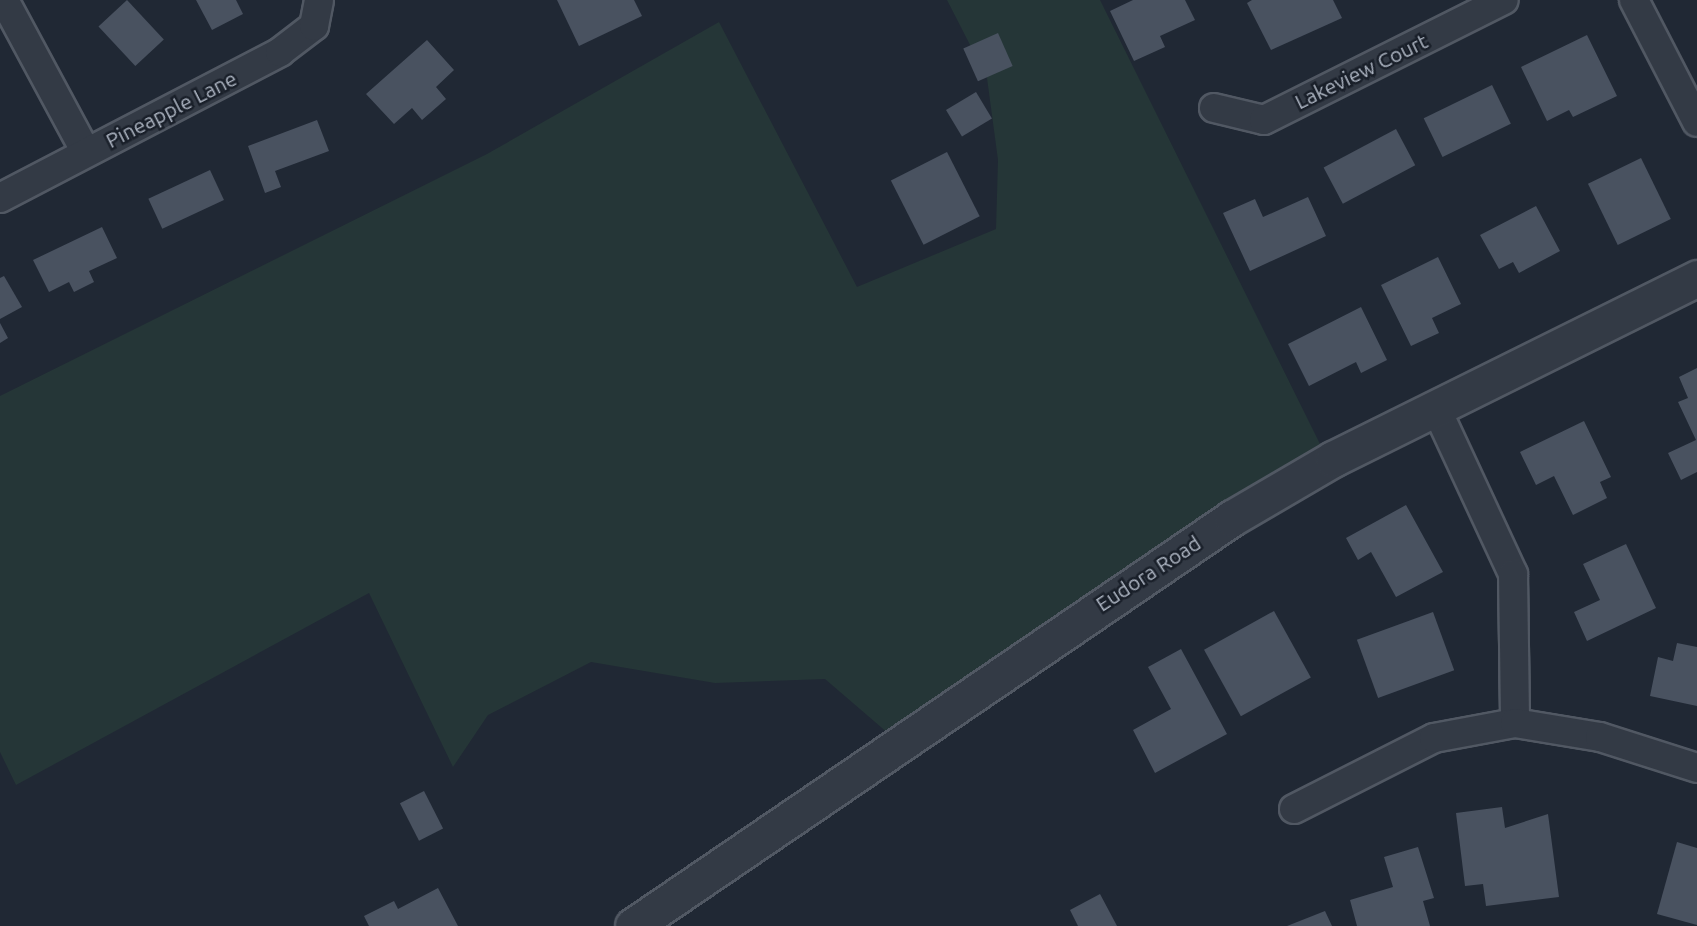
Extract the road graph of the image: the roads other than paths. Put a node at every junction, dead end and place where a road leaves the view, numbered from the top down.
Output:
1 (4, 0) edge
2 (319, 0) edge
3 (1504, 0) edge
4 (1634, 0) edge
5 (1214, 108) dead end
6 (1697, 122) edge
7 (86, 152) junction
8 (0, 198) edge
9 (1697, 278) edge
10 (1436, 408) junction
11 (1515, 723) junction
12 (1697, 768) edge
13 (1294, 809) dead end
14 (633, 926) edge

1 - 7 street
2 - 7 street, Pineapple Lane
3 - 5 street, Lakeview Court
4 - 6 street
7 - 8 street, Pineapple Lane
9 - 10 street, Eudora Road
10 - 11 street
10 - 14 street, Eudora Road
11 - 12 street
11 - 13 street

